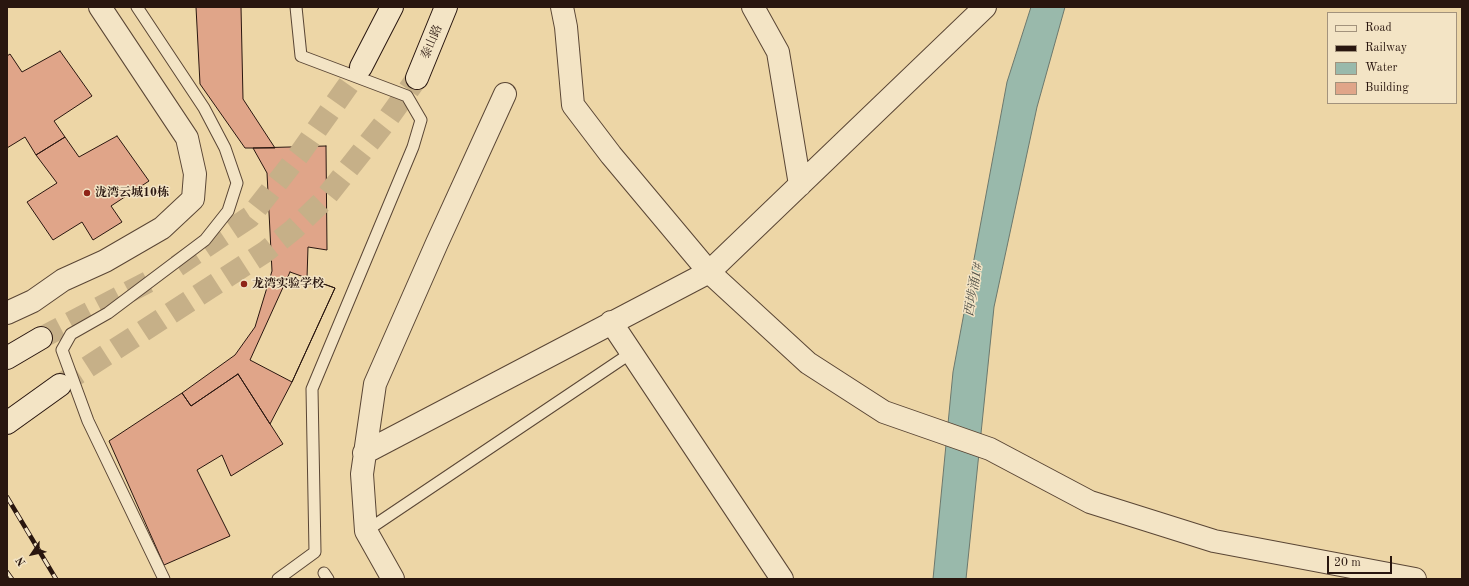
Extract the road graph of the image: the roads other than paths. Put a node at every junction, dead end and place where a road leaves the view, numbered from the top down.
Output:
1 (100, 7) edge
2 (137, 7) edge
3 (296, 7) edge
4 (392, 7) edge
5 (446, 7) edge
6 (562, 7) edge
7 (753, 7) edge
8 (985, 7) edge
9 (361, 67) tunnel mouth
10 (416, 78) tunnel mouth
11 (505, 94) dead end
12 (800, 185) junction
13 (709, 272) junction
14 (7, 313) edge
15 (610, 322) junction
16 (40, 338) tunnel mouth
17 (631, 353) junction
18 (7, 357) edge
19 (60, 385) tunnel mouth
20 (7, 423) edge
21 (364, 453) junction
22 (366, 531) junction
23 (164, 579) edge
24 (278, 579) edge
25 (393, 579) edge
26 (782, 579) edge
27 (1415, 579) edge

1 - 14 street
2 - 23 lane
3 - 24 lane
4 - 9 street
5 - 10 street, 泰山路
6 - 13 street
7 - 12 street
8 - 12 street
11 - 21 street
12 - 13 street
13 - 15 street
13 - 27 street
15 - 17 street
15 - 21 street
16 - 18 street
17 - 22 lane
17 - 26 street
19 - 20 street
21 - 22 street
22 - 25 street

